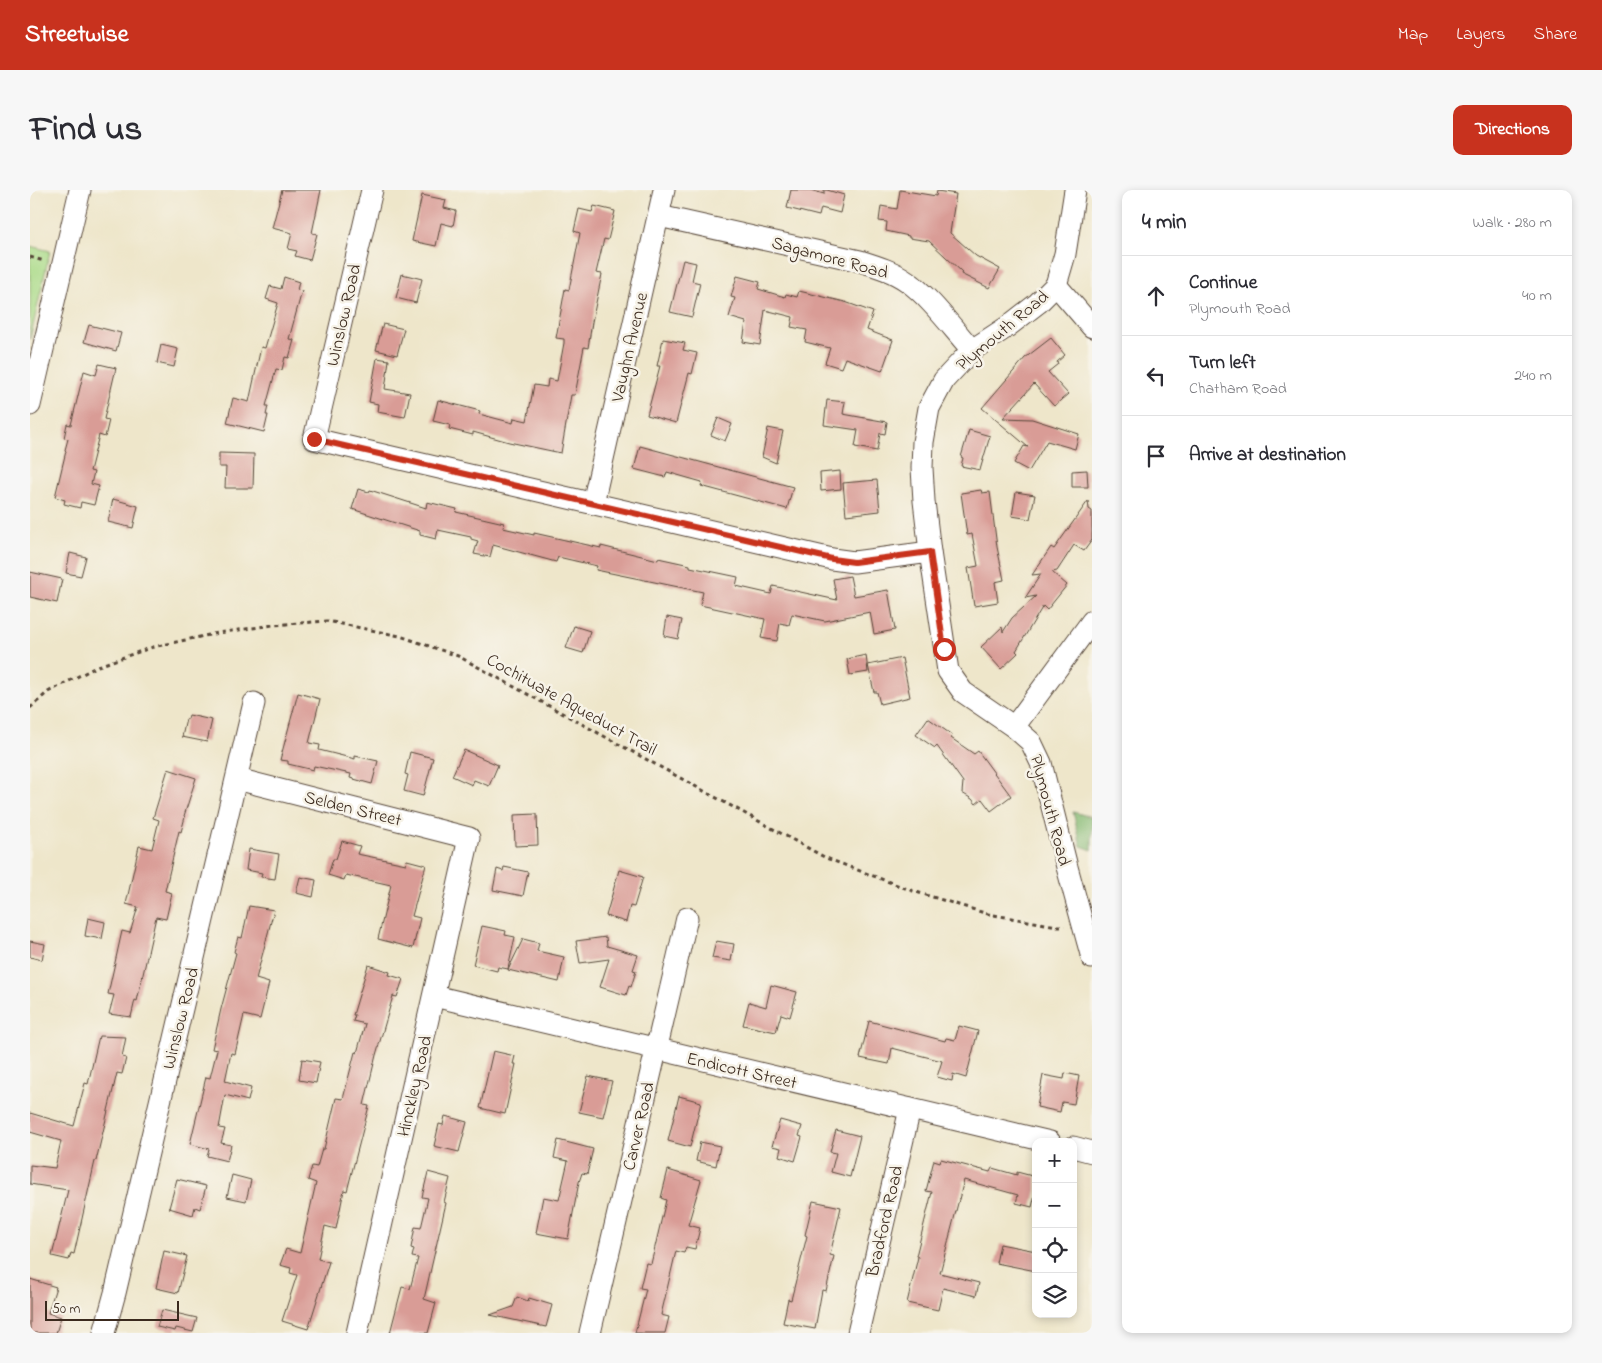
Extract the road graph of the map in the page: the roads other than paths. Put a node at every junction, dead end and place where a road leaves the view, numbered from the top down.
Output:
1 (80, 190) edge
2 (372, 190) edge
3 (664, 190) edge
4 (1075, 190) edge
5 (659, 216) junction
6 (1056, 284) junction
7 (1092, 327) edge
8 (972, 350) junction
9 (30, 405) edge
10 (593, 503) junction
11 (930, 552) junction
12 (1092, 620) edge
13 (254, 703) dead end
14 (1014, 727) junction
15 (237, 779) junction
16 (469, 838) joint
17 (687, 918) dead end
18 (1092, 958) edge
19 (434, 996) junction
20 (656, 1050) junction
21 (910, 1109) junction
22 (1033, 1138) edge
23 (1077, 1148) edge
24 (1092, 1152) edge
25 (104, 1333) edge
26 (357, 1333) edge
27 (590, 1333) edge
28 (858, 1333) edge

1 - 9 street
2 - 10 street, Winslow Road
3 - 5 street, Vaughn Avenue
4 - 6 street, Plymouth Road
5 - 8 street, Sagamore Road
5 - 10 street, Vaughn Avenue
6 - 7 street
6 - 8 street, Plymouth Road
8 - 11 street, Plymouth Road
10 - 11 street
11 - 14 street, Plymouth Road
12 - 14 street
13 - 15 street, Winslow Road
14 - 18 street, Plymouth Road
15 - 16 street, Selden Street
15 - 25 street, Winslow Road
16 - 19 street, Hinckley Road
17 - 20 street, Carver Road
19 - 20 street, Endicott Street
19 - 26 street, Hinckley Road
20 - 21 street, Endicott Street
20 - 27 street, Carver Road
21 - 22 street, Endicott Street
21 - 28 street, Bradford Road
23 - 24 street

